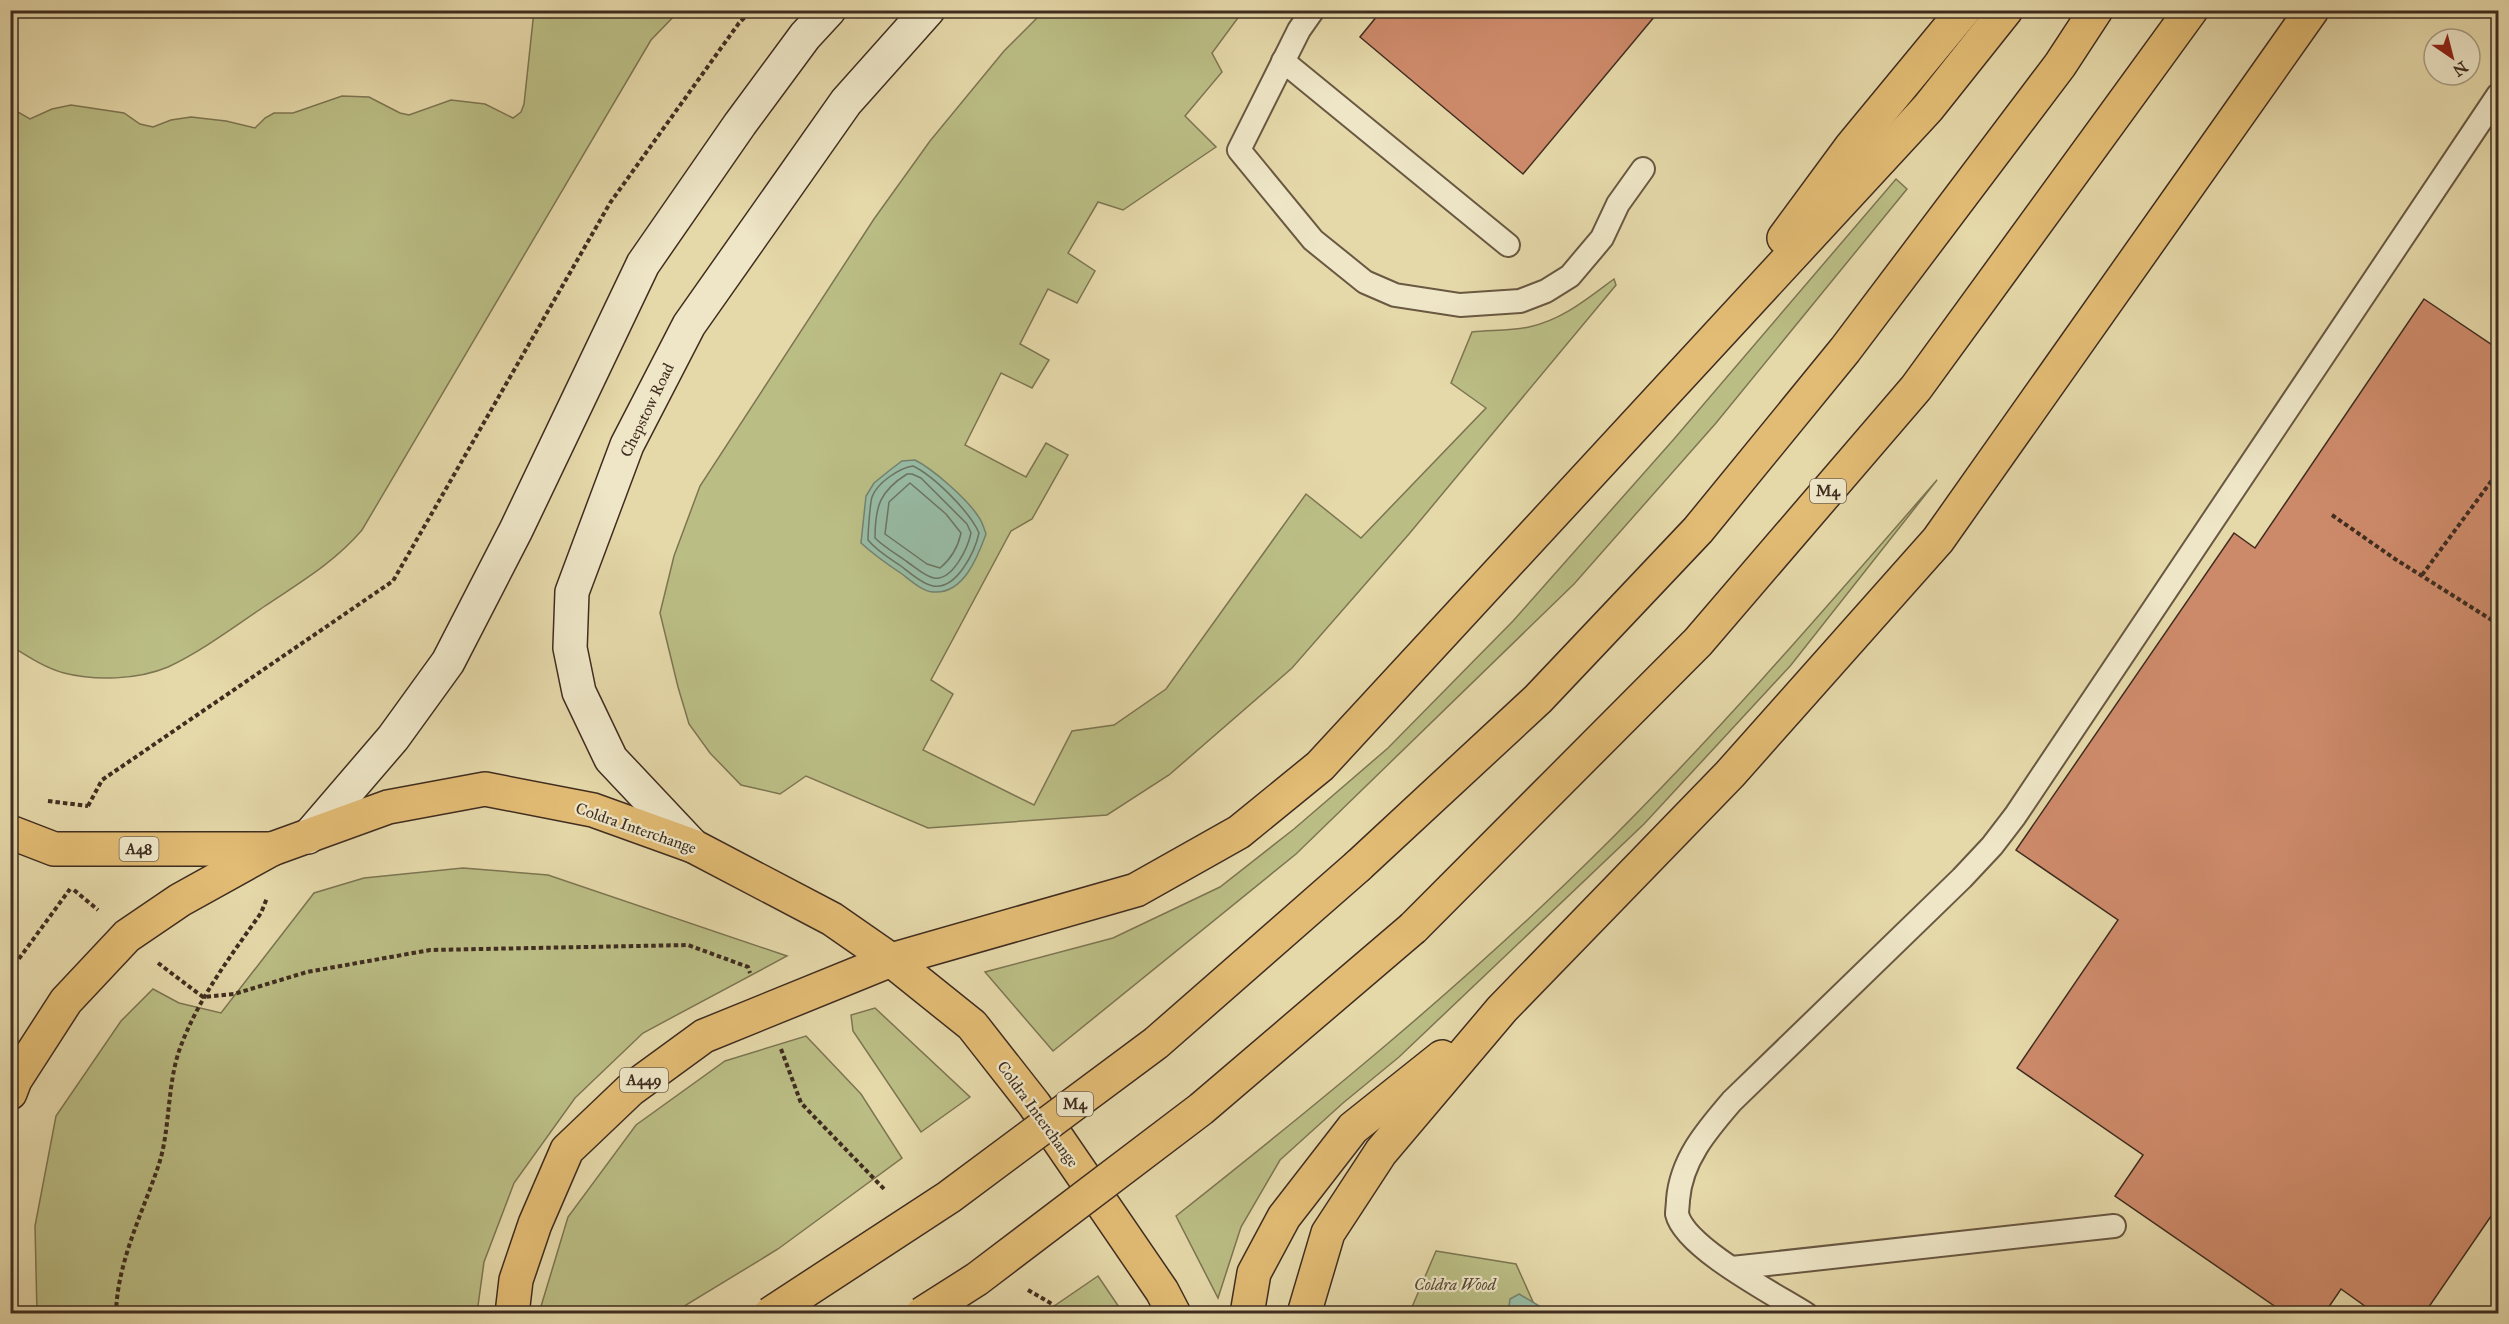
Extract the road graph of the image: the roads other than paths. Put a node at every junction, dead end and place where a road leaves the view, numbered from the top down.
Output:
1 (829, 10) edge
2 (928, 10) edge
3 (1313, 10) edge
4 (1964, 10) edge
5 (2006, 10) edge
6 (2096, 10) edge
7 (2191, 10) edge
8 (2312, 10) edge
9 (808, 23) edge
10 (1283, 61) junction
11 (2499, 95) edge
12 (1642, 169) dead end
13 (1508, 245) dead end
14 (1683, 375) junction
15 (10, 832) edge
16 (290, 843) junction
17 (693, 846) junction
18 (891, 960) junction
19 (1502, 1009) junction
20 (10, 1093) edge
21 (2114, 1226) dead end
22 (1732, 1268) junction
23 (512, 1314) edge
24 (770, 1314) edge
25 (922, 1314) edge
26 (1174, 1314) edge
27 (1247, 1314) edge
28 (1304, 1314) edge
29 (1806, 1314) edge

1 - 9 main road
2 - 17 main road, Chepstow Road
3 - 10 lane
4 - 14 main road
5 - 14 main road
6 - 24 main road, M4, bridge
7 - 25 main road, M4, bridge
8 - 19 main road
9 - 16 main road
10 - 12 lane
10 - 13 lane
11 - 22 lane
14 - 18 main road
15 - 16 main road, A48
16 - 17 main road, Coldra Interchange
16 - 20 main road, Coldra Interchange
17 - 18 main road, Coldra Interchange
18 - 23 main road, A449
18 - 26 main road, Coldra Interchange
19 - 27 main road
19 - 28 main road
21 - 22 lane
22 - 29 lane

